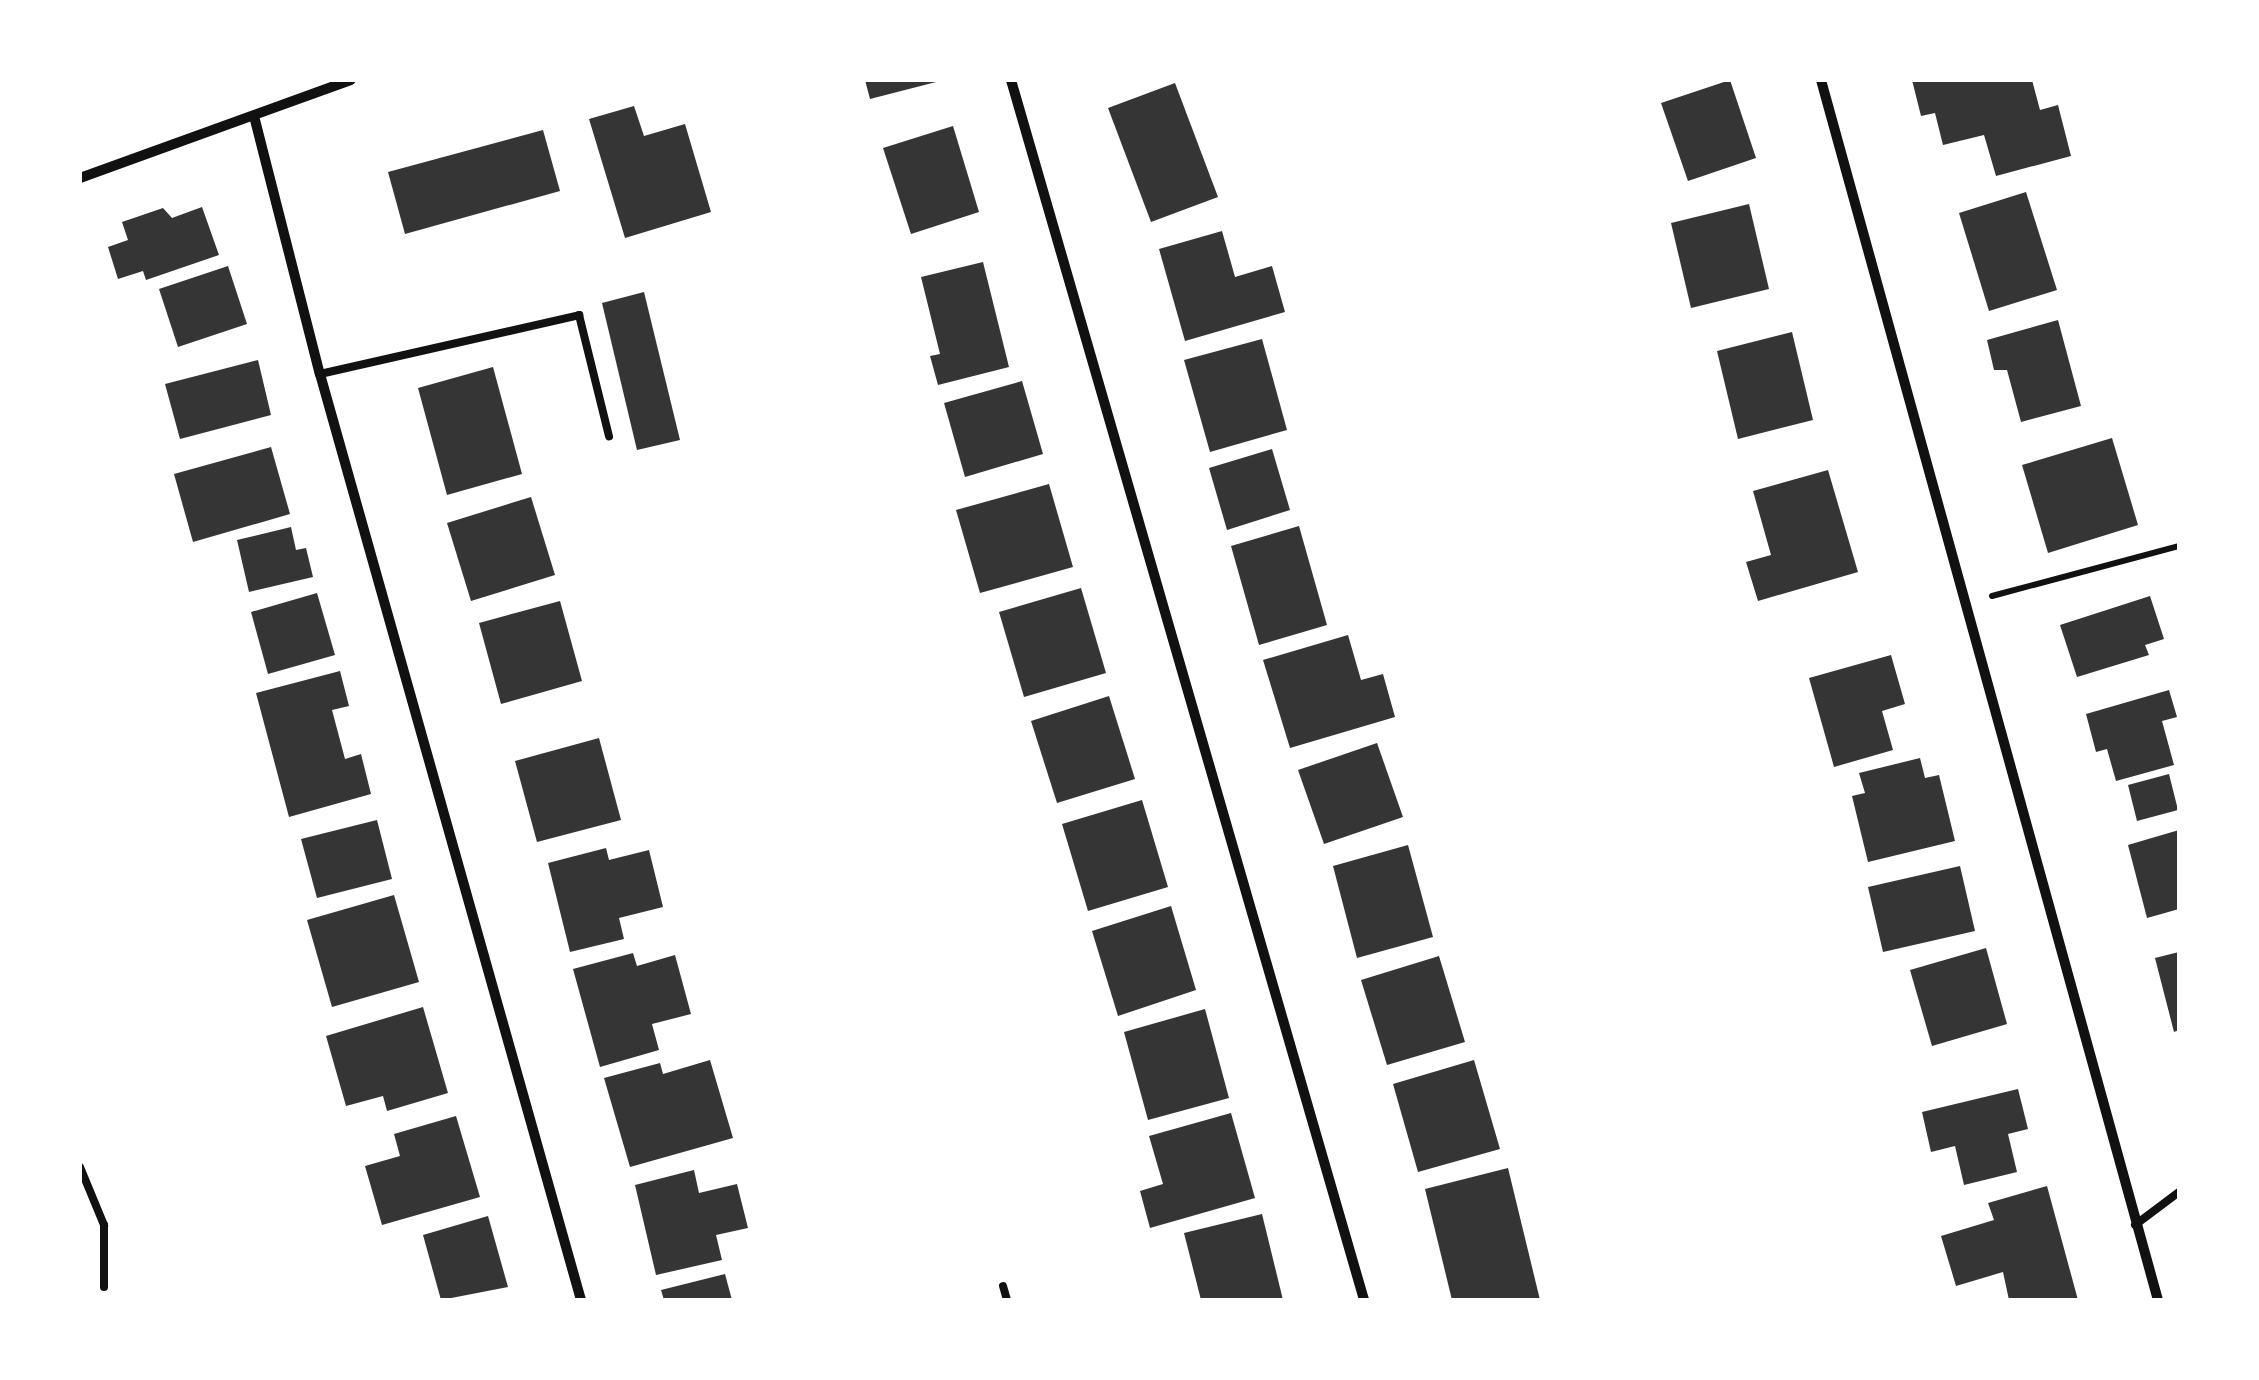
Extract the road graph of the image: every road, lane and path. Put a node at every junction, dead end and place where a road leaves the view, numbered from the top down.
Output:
1 (352, 80) edge
2 (1011, 80) edge
3 (1821, 80) edge
4 (254, 116) junction
5 (80, 178) edge
6 (320, 374) junction
7 (609, 436) dead end
8 (2179, 546) edge
9 (1961, 604) junction
10 (80, 1167) edge
11 (2179, 1192) edge
12 (2135, 1226) junction
13 (1003, 1286) dead end
14 (104, 1287) dead end
15 (580, 1300) edge
16 (1007, 1300) edge
17 (1364, 1300) edge
18 (2158, 1300) edge

1 - 4 street
2 - 17 street
3 - 9 street
4 - 5 street
4 - 6 street
6 - 7 lane
6 - 15 street
8 - 9 path
9 - 12 street
10 - 14 lane
11 - 12 lane
12 - 18 street
13 - 16 lane

